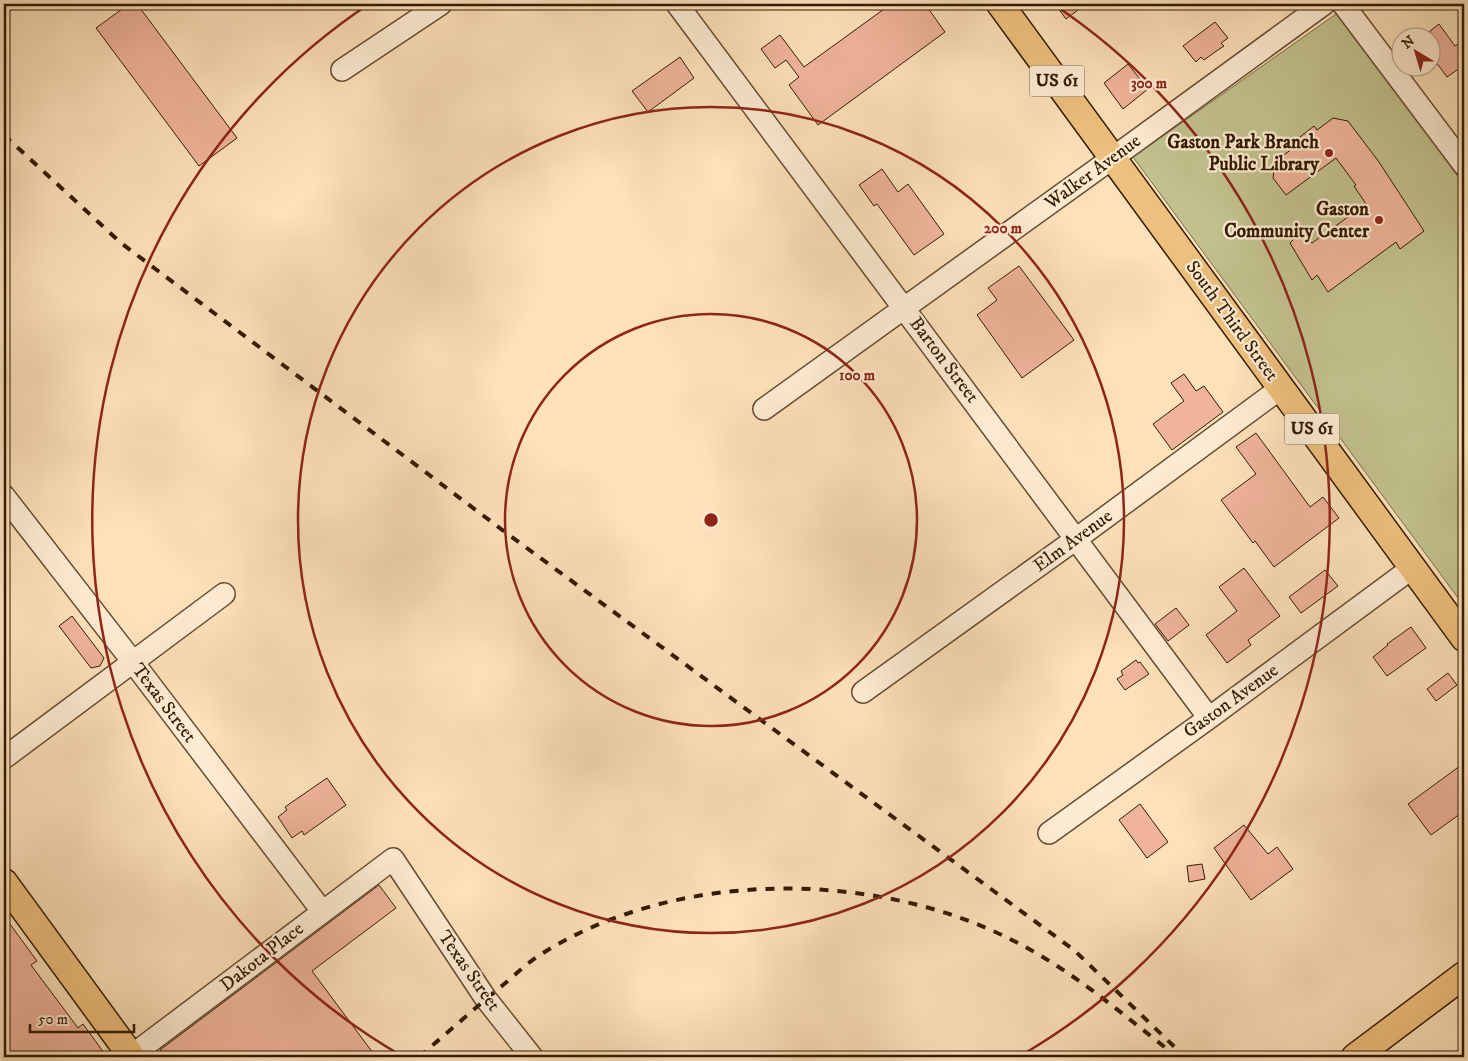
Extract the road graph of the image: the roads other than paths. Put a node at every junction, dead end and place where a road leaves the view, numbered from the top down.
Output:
1 (441, 4) edge
2 (677, 4) edge
3 (1000, 4) edge
4 (1324, 4) edge
5 (1343, 4) edge
6 (342, 70) dead end
7 (1114, 157) junction
8 (1464, 165) edge
9 (904, 308) junction
10 (1281, 388) junction
11 (764, 409) dead end
12 (4, 496) edge
13 (1076, 540) junction
14 (1412, 568) junction
15 (224, 594) dead end
16 (1464, 638) edge
17 (133, 662) junction
18 (863, 692) dead end
19 (1209, 718) junction
20 (4, 758) edge
21 (1049, 833) dead end
22 (393, 858) joint
23 (4, 882) edge
24 (322, 911) junction
25 (1464, 975) edge
26 (1359, 1055) edge
27 (132, 1057) edge
28 (532, 1057) edge

1 - 6 street
2 - 9 street, Barton Street
3 - 7 main road, South Third Street / US 61
4 - 7 street, Walker Avenue
5 - 8 street
7 - 9 street, Walker Avenue
7 - 10 main road, South Third Street / US 61
9 - 11 street, Walker Avenue
9 - 13 street, Barton Street
10 - 13 street, Elm Avenue
10 - 14 main road, South Third Street / US 61
12 - 17 street, Texas Street
13 - 18 street, Elm Avenue
13 - 19 street, Barton Street
14 - 16 main road, South Third Street / US 61
14 - 19 street, Gaston Avenue
15 - 17 street
17 - 20 street
17 - 24 street, Texas Street
19 - 21 street, Gaston Avenue
22 - 24 street, Dakota Place
22 - 28 street, Texas Street
23 - 27 main road
24 - 27 street, Dakota Place
25 - 26 main road

